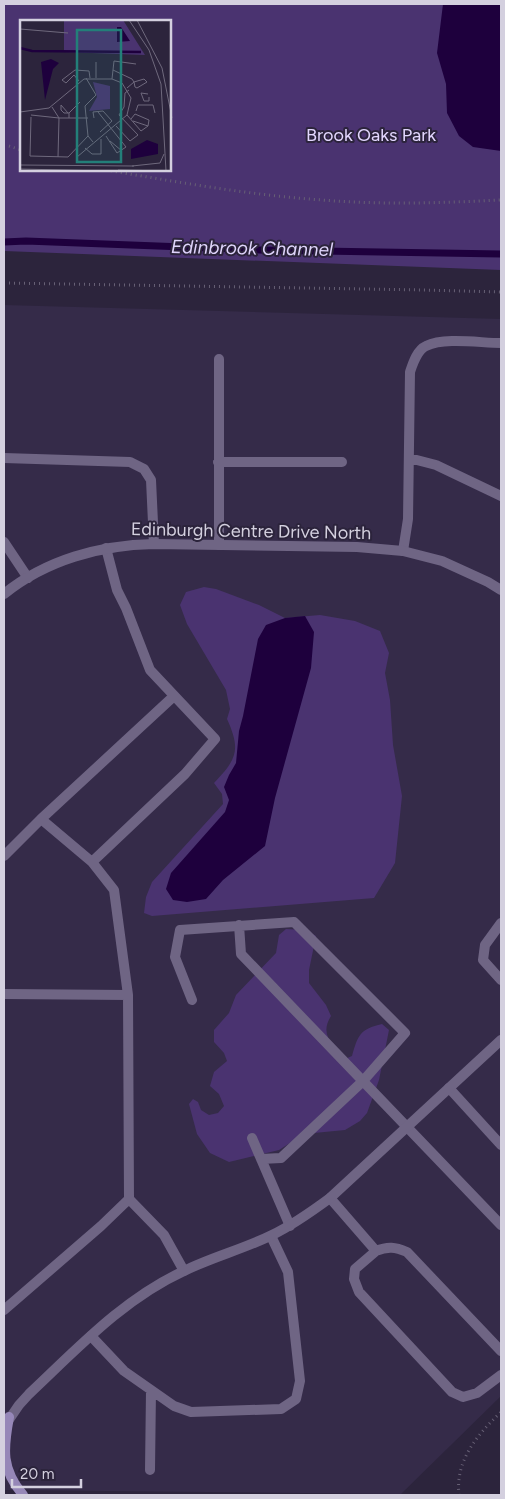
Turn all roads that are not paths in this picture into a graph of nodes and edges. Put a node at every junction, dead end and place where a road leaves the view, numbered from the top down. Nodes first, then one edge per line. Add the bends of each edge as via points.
1 (501, 343) edge
2 (219, 359) dead end
3 (4, 458) edge
4 (408, 458) junction
5 (218, 462) junction
6 (342, 462) dead end
7 (501, 496) edge
8 (4, 542) edge
9 (154, 544) junction
10 (219, 545) junction
11 (106, 548) junction
12 (403, 551) junction
13 (28, 578) junction
14 (501, 590) edge
15 (4, 594) edge
16 (174, 696) junction
17 (41, 818) junction
18 (4, 856) edge
19 (92, 862) junction
20 (501, 923) edge
21 (238, 926) junction
22 (501, 980) edge
23 (4, 994) edge
24 (128, 995) junction
25 (192, 1000) dead end
26 (501, 1040) edge
27 (363, 1081) junction
28 (450, 1088) junction
29 (408, 1127) junction
30 (252, 1138) dead end
31 (501, 1145) edge
32 (261, 1160) junction
33 (330, 1198) junction
34 (129, 1199) junction
35 (290, 1226) junction
36 (501, 1226) edge
37 (271, 1236) junction
38 (376, 1251) junction
39 (184, 1271) junction
40 (4, 1310) edge
41 (91, 1336) junction
42 (501, 1351) edge
43 (501, 1374) edge
44 (151, 1390) junction
45 (10, 1418) junction
46 (4, 1427) edge
47 (150, 1470) dead end
48 (23, 1495) edge

1 - 4 street via 445,342 425,346 410,372
2 - 5 street
3 - 9 street via 130,462 144,469 151,480
4 - 7 street via 436,466
4 - 12 street via 408,519
5 - 6 street
5 - 10 street
8 - 13 street
9 - 10 street, Edinburgh Centre Drive North
9 - 11 street, Edinburgh Centre Drive North
10 - 12 street, Edinburgh Centre Drive North
11 - 13 street, Edinburgh Centre Drive North via 64,560
11 - 16 street via 117,590 150,670
12 - 14 street, Edinburgh Centre Drive North via 450,564
13 - 15 street, Edinburgh Centre Drive North
16 - 17 street
16 - 19 street via 215,739 185,774
17 - 18 street
17 - 19 street
19 - 24 street via 114,890
20 - 22 street via 485,945 483,960
21 - 25 street via 180,930 176,957
21 - 27 street via 241,954
21 - 27 street via 294,922 405,1033
23 - 24 street
24 - 34 street
26 - 28 street
27 - 29 street
27 - 32 street via 281,1158
28 - 29 street
28 - 31 street
29 - 33 street
29 - 36 street
30 - 32 street
32 - 35 street
33 - 35 street
33 - 38 street
34 - 39 street via 164,1235
34 - 40 street
35 - 37 street
37 - 39 street
37 - 44 street via 288,1272 300,1381 296,1399 280,1409 191,1412 174,1406
38 - 42 street via 387,1246 407,1252
38 - 43 street via 355,1269 354,1278 360,1292 452,1392 464,1397 477,1394
39 - 41 street via 129,1304
41 - 44 street via 124,1371
41 - 45 street via 29,1394
44 - 47 street
45 - 46 street
45 - 48 main road via 5,1444 6,1466

